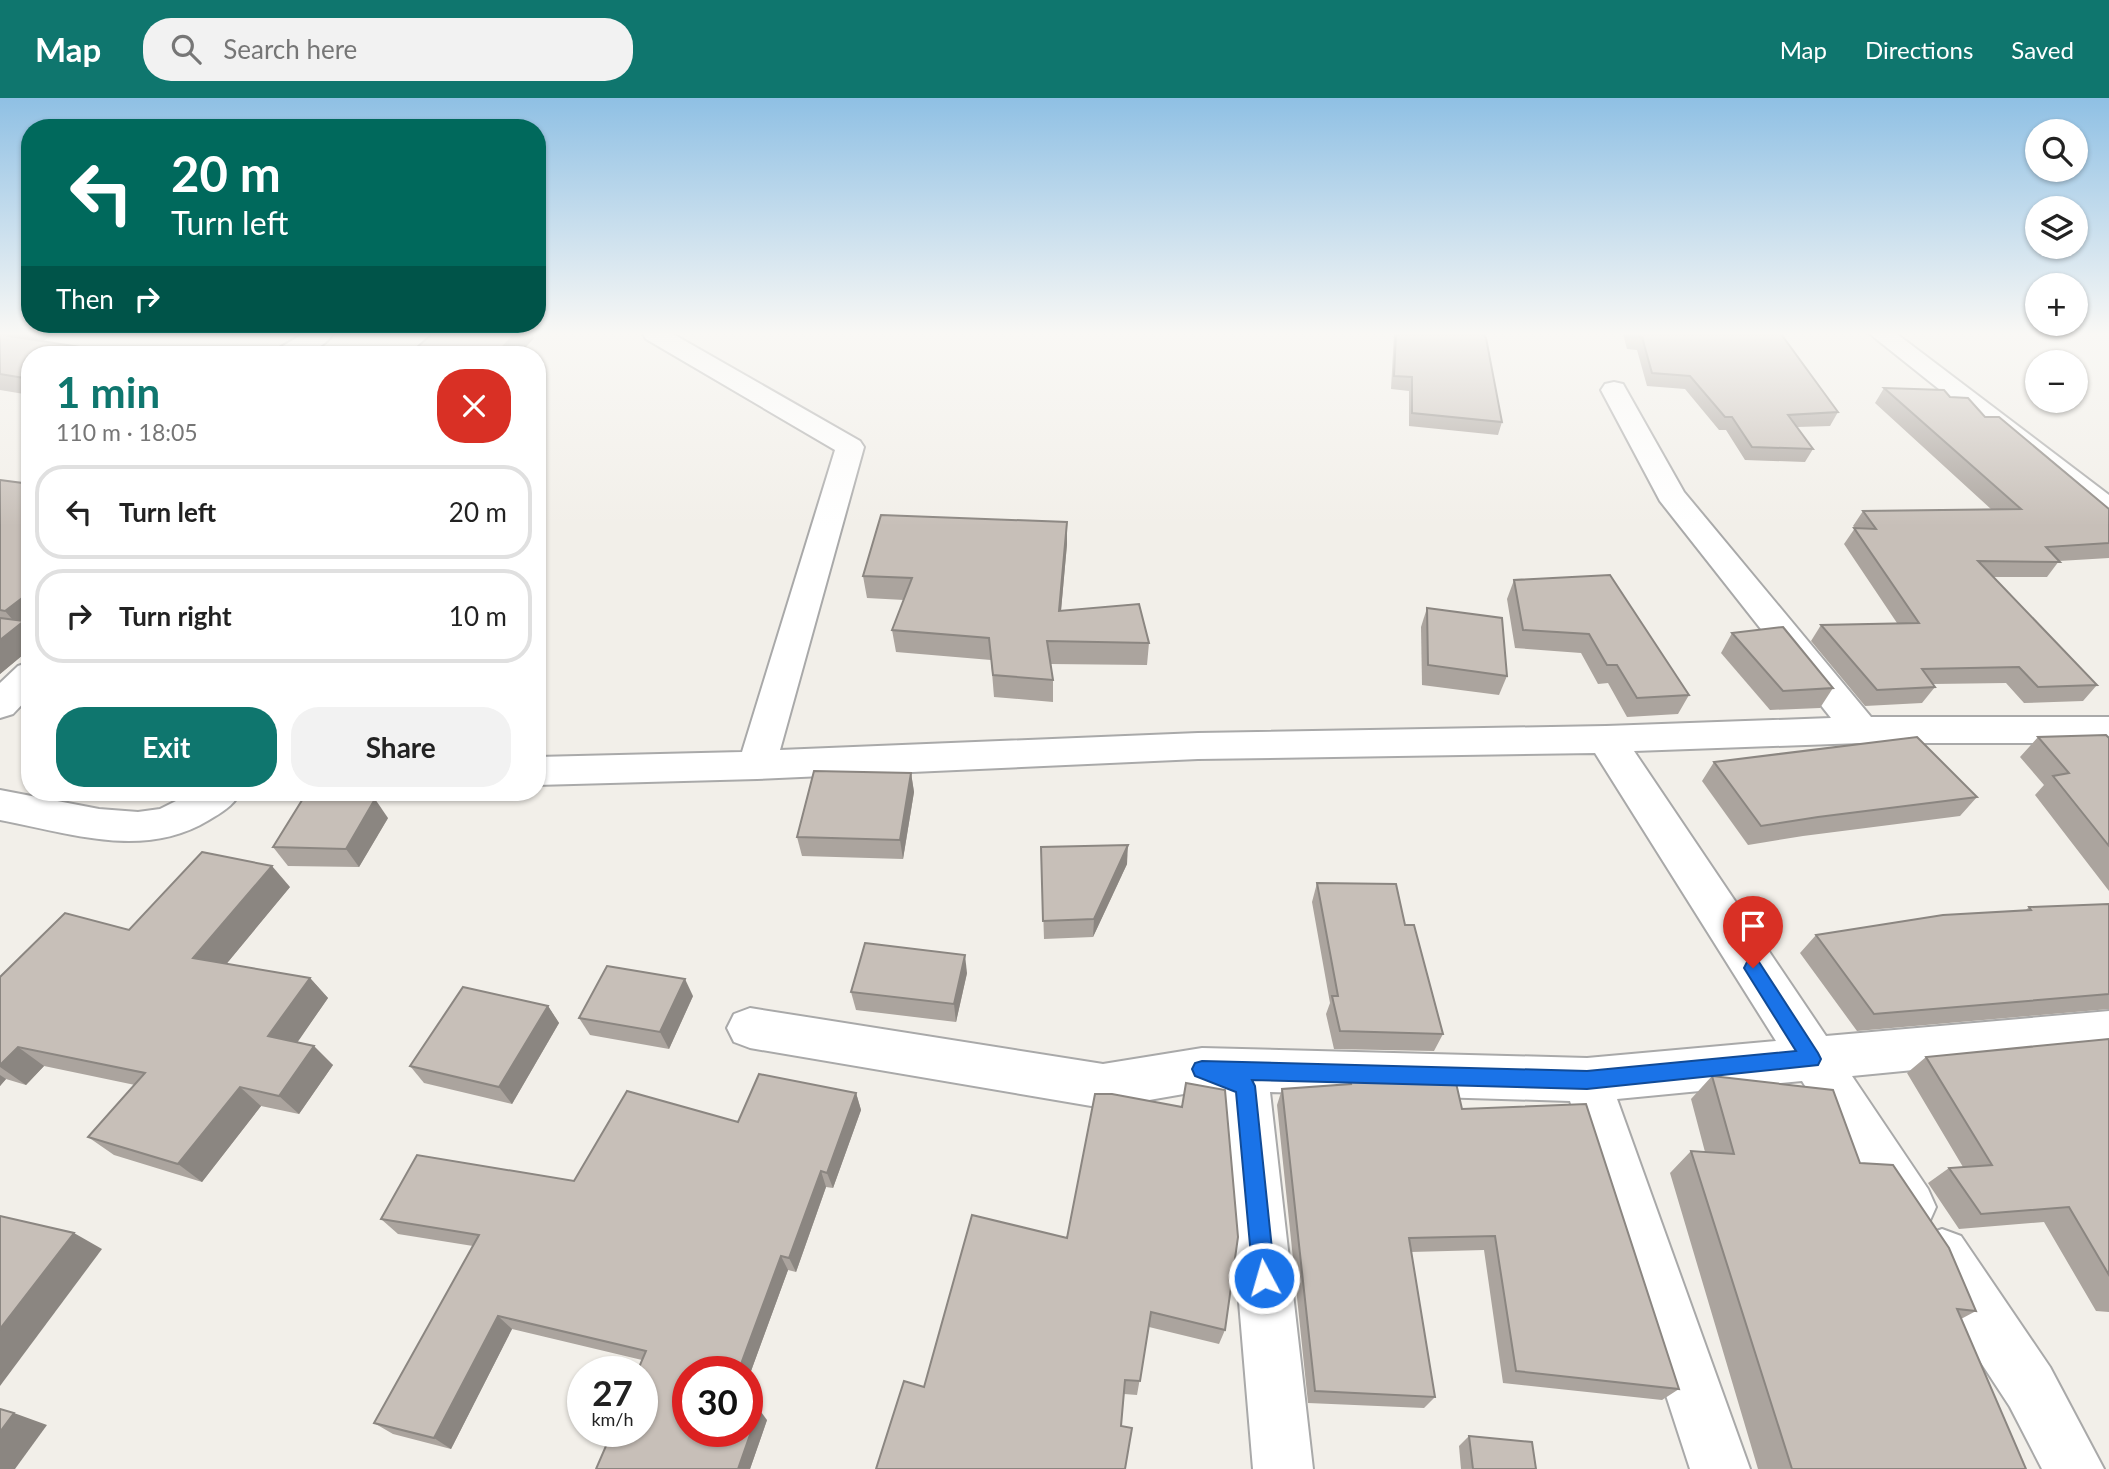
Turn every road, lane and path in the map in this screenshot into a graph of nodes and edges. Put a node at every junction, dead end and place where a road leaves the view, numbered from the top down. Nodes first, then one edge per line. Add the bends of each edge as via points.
1 (765, 398) edge
2 (1618, 398) edge
3 (1965, 398) edge
4 (2109, 510) edge
5 (21, 683) edge
6 (0, 705) edge
7 (1861, 730) junction
8 (2109, 730) edge
9 (1606, 740) junction
10 (757, 765) junction
11 (546, 771) edge
12 (209, 801) edge
13 (0, 805) edge
14 (750, 1028) dead end
15 (2109, 1031) edge
16 (1812, 1059) junction
17 (1202, 1069) junction
18 (1587, 1080) junction
19 (1283, 1469) edge
20 (1720, 1469) edge
21 (2074, 1469) edge

1 - 10 street via 850,447
2 - 7 street via 1671,495
3 - 4 street
5 - 6 street
7 - 8 street
7 - 9 street
9 - 10 street via 1198,746
9 - 16 street
10 - 11 street
12 - 13 street via 156,826 126,828
14 - 17 street via 1103,1086
15 - 16 street
16 - 18 street
16 - 21 street via 2030,1387
17 - 18 street
17 - 19 street via 1245,1086
18 - 20 street

